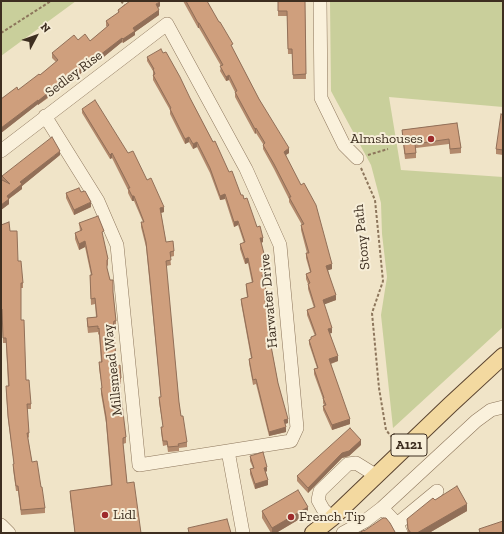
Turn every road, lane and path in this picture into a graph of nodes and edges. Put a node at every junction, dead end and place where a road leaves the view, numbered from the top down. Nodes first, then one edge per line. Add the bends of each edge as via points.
1 (51, 1) edge
2 (121, 1) edge
3 (320, 1) edge
4 (126, 7) edge
5 (167, 24) joint
6 (1, 33) edge
7 (46, 116) junction
8 (388, 149) dead end
9 (1, 151) edge
10 (357, 158) junction
11 (503, 356) edge
12 (503, 407) edge
13 (228, 451) junction
14 (403, 451) junction
15 (377, 476) junction
16 (437, 491) dead end
17 (382, 508) junction
18 (1, 525) edge
19 (323, 528) edge
20 (399, 529) edge
21 (9, 533) edge
22 (243, 533) edge
23 (343, 533) edge

1 - 6 path
2 - 4 path
3 - 10 street via 321,98 344,145
5 - 7 street, Sedley Rise
5 - 13 street, Harwater Drive via 246,169 280,245 297,428 291,441
7 - 9 street, Sedley Rise
7 - 13 street, Millsmead Way via 98,201 117,245 139,465
8 - 10 path
10 - 14 path, Stony Path via 376,200 383,281 372,313 379,388 386,430
11 - 14 main road, A121
12 - 17 street via 491,410 471,426
13 - 22 street
14 - 15 main road, A121
15 - 19 main road, A121
15 - 19 street via 356,462 348,464 320,491 318,500 323,508
16 - 20 street
17 - 20 street
17 - 23 street
18 - 21 street

